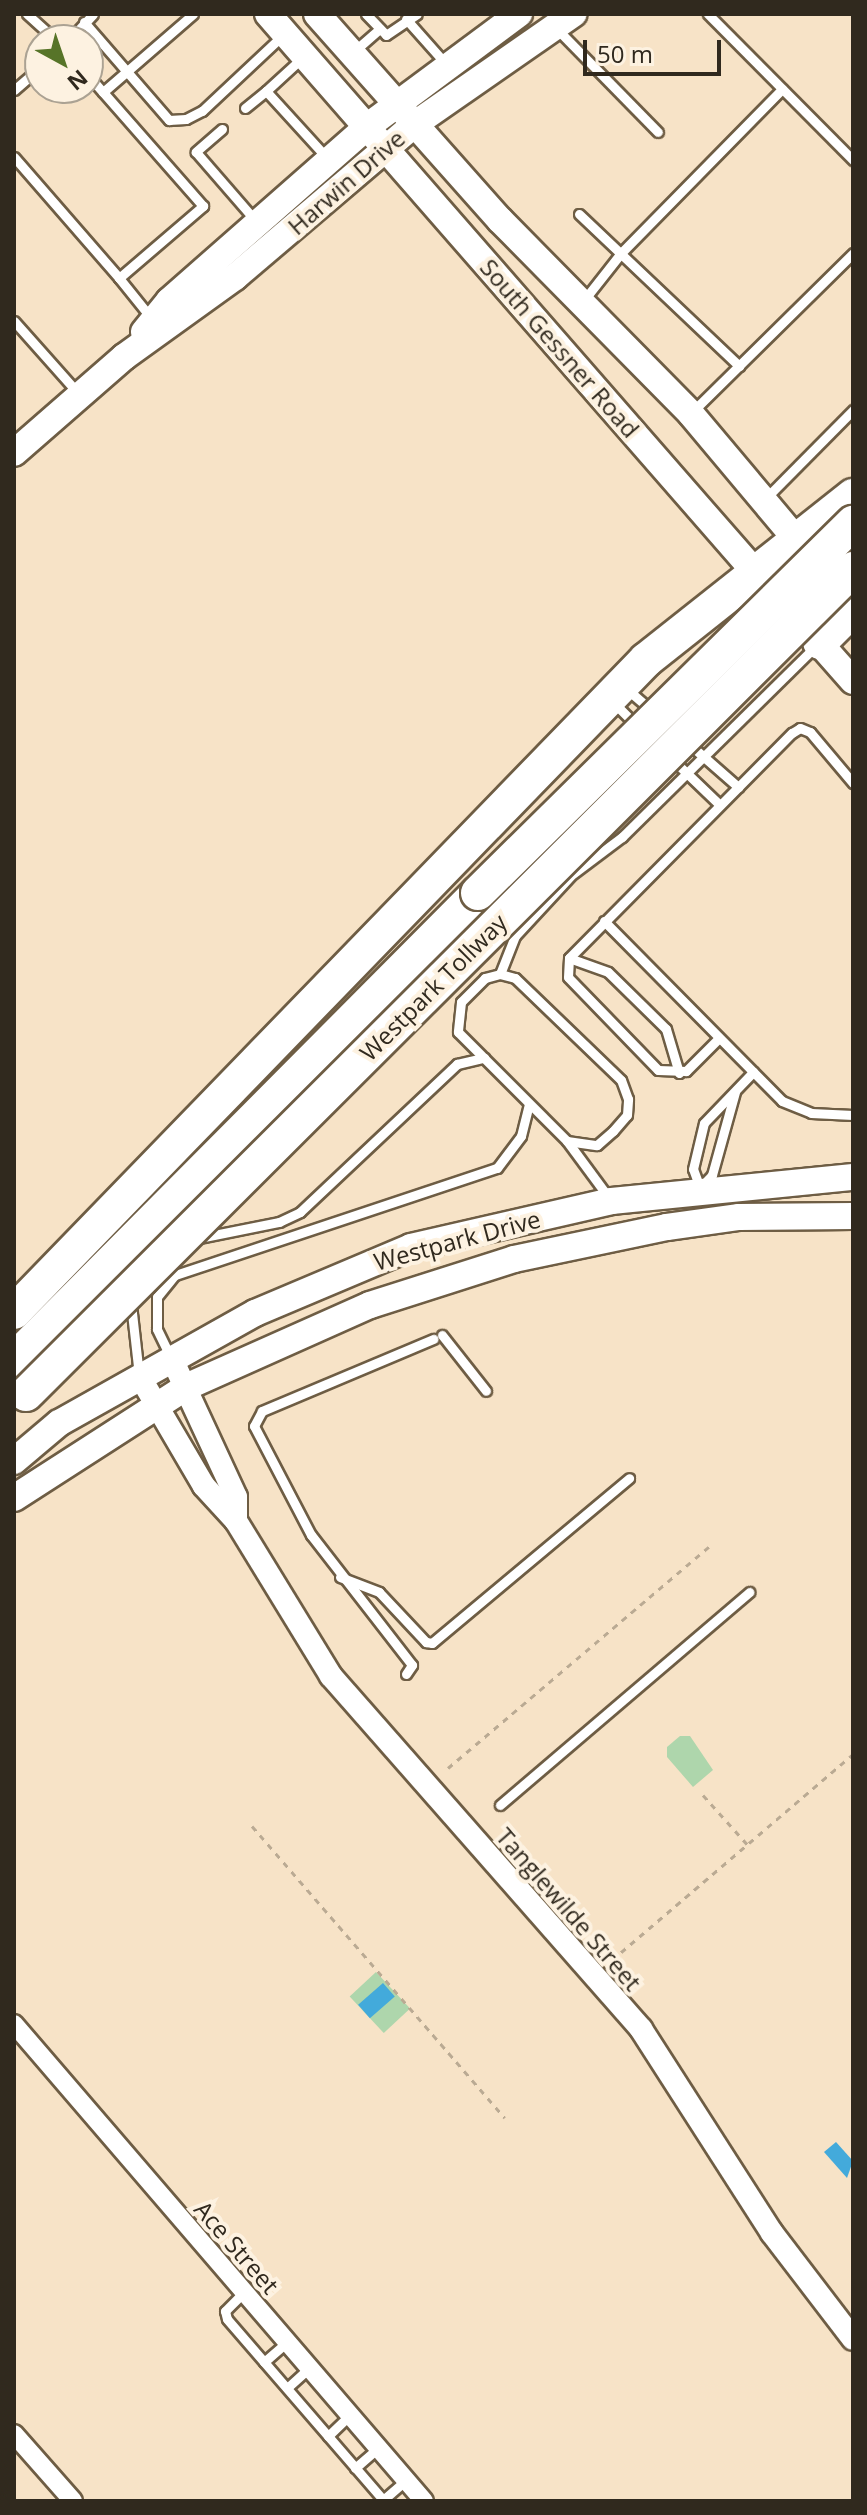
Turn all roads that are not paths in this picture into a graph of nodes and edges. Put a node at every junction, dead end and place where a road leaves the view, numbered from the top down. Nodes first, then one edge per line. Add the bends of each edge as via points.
1 (93, 14) edge
2 (193, 14) edge
3 (317, 14) edge
4 (366, 14) edge
5 (417, 14) edge
6 (519, 14) edge
7 (708, 14) edge
8 (406, 19) junction
9 (563, 20) edge
10 (84, 22) joint
11 (276, 24) edge
12 (380, 29) junction
13 (352, 53) junction
14 (304, 55) junction
15 (446, 64) junction
16 (128, 71) junction
17 (782, 89) junction
18 (104, 91) edge
19 (266, 91) junction
20 (104, 93) edge
21 (396, 103) junction
22 (245, 108) dead end
23 (415, 124) junction
24 (368, 126) junction
25 (222, 129) dead end
26 (658, 132) dead end
27 (386, 147) junction
28 (14, 157) edge
29 (329, 160) junction
30 (853, 160) edge
31 (579, 214) dead end
32 (258, 223) junction
33 (621, 253) junction
34 (853, 253) edge
35 (119, 278) junction
36 (199, 290) junction
37 (583, 303) junction
38 (154, 320) junction
39 (14, 321) edge
40 (124, 357) junction
41 (739, 366) junction
42 (80, 396) junction
43 (853, 410) edge
44 (691, 414) junction
45 (14, 453) edge
46 (853, 496) edge
47 (763, 500) junction
48 (853, 523) edge
49 (798, 542) junction
50 (853, 569) edge
51 (755, 573) junction
52 (853, 606) edge
53 (820, 642) junction
54 (853, 681) edge
55 (616, 692) junction
56 (665, 752) junction
57 (703, 756) junction
58 (687, 773) junction
59 (853, 783) edge
60 (738, 787) junction
61 (720, 805) junction
62 (574, 873) junction
63 (604, 921) junction
64 (569, 958) junction
65 (500, 974) junction
66 (719, 1038) junction
67 (484, 1058) junction
68 (753, 1072) junction
69 (679, 1073) junction
70 (735, 1092) junction
71 (529, 1104) junction
72 (853, 1115) edge
73 (567, 1141) junction
74 (853, 1177) edge
75 (700, 1188) junction
76 (612, 1201) junction
77 (853, 1216) edge
78 (702, 1222) junction
79 (411, 1247) junction
80 (419, 1290) junction
81 (14, 1312) edge
82 (172, 1359) junction
83 (14, 1360) edge
84 (140, 1377) junction
85 (186, 1387) junction
86 (486, 1391) dead end
87 (20, 1400) edge
88 (153, 1407) junction
89 (14, 1461) edge
90 (629, 1478) dead end
91 (14, 1498) edge
92 (236, 1521) junction
93 (340, 1577) junction
94 (749, 1592) dead end
95 (406, 1674) dead end
96 (500, 1805) dead end
97 (14, 2024) edge
98 (244, 2292) junction
99 (853, 2339) edge
100 (287, 2342) junction
101 (264, 2362) junction
102 (309, 2368) junction
103 (287, 2388) junction
104 (350, 2415) junction
105 (14, 2434) edge
106 (328, 2436) junction
107 (378, 2448) junction
108 (355, 2468) junction
109 (406, 2480) junction
110 (384, 2500) edge
111 (73, 2501) edge
112 (424, 2501) edge

1 - 10 lane
2 - 16 lane
3 - 13 main road, South Gessner Road
4 - 12 lane
5 - 8 lane
6 - 15 main road, Harwin Drive
7 - 17 lane
8 - 12 lane via 388,35
8 - 15 lane
9 - 23 main road, Harwin Drive
9 - 26 lane
10 - 16 lane
11 - 14 main road, South Gessner Road
11 - 16 lane via 186,119 169,120
12 - 13 lane
13 - 21 main road, South Gessner Road
14 - 19 lane
14 - 24 main road, South Gessner Road
15 - 21 main road, Harwin Drive
16 - 18 lane
17 - 30 lane
17 - 33 lane
19 - 22 lane
19 - 29 lane
20 - 35 lane via 203,206
21 - 23 main road, South Gessner Road
21 - 24 main road, Harwin Drive
23 - 27 main road, Harwin Drive
23 - 37 main road, South Gessner Road
24 - 27 main road, South Gessner Road
24 - 29 main road, Harwin Drive
25 - 32 lane via 196,152
27 - 36 main road, Harwin Drive
27 - 51 main road, South Gessner Road
28 - 35 lane
29 - 32 main road, Harwin Drive
31 - 33 lane
32 - 36 main road, Harwin Drive
33 - 37 lane
33 - 41 lane
34 - 41 lane
35 - 38 lane
36 - 38 main road, Harwin Drive
36 - 40 main road, Harwin Drive
37 - 44 main road, South Gessner Road
38 - 40 main road, Harwin Drive
39 - 42 lane
40 - 42 main road, Harwin Drive
41 - 44 lane
42 - 45 main road, Harwin Drive
43 - 47 lane
44 - 47 main road, South Gessner Road
46 - 49 highway
47 - 49 main road, South Gessner Road
48 - 83 highway, Westpark Tollway, bridge
49 - 51 highway
49 - 52 main road, South Gessner Road
50 - 87 highway, Westpark Tollway, bridge
51 - 53 main road, South Gessner Road
51 - 55 highway
52 - 53 highway
53 - 54 main road, South Gessner Road
53 - 57 lane
55 - 56 lane
55 - 57 lane
55 - 81 highway
56 - 58 lane
56 - 62 lane via 662,771 610,824
57 - 58 lane
57 - 60 lane
58 - 61 lane
58 - 62 lane via 622,837
59 - 60 lane via 810,732 800,728
60 - 61 lane
61 - 63 lane
62 - 65 lane via 515,936
63 - 64 lane
63 - 66 lane
64 - 69 lane via 608,972 666,1029
64 - 69 lane via 568,977 658,1070
65 - 67 lane via 485,978 461,1002 456,1018 458,1032
65 - 73 lane via 515,978 621,1080 627,1115 597,1145
66 - 68 lane
66 - 69 lane
67 - 71 lane
67 - 84 lane via 457,1064 300,1212 279,1222 194,1239 158,1259 135,1289 128,1313
68 - 70 lane
68 - 72 lane via 796,1108 828,1116
70 - 75 lane via 712,1175
70 - 75 lane via 704,1123 693,1169
71 - 73 lane
71 - 82 lane via 521,1136 497,1168 175,1275 157,1297 157,1329
73 - 76 lane
74 - 75 main road, Westpark Drive
75 - 76 main road, Westpark Drive
75 - 78 main road
76 - 79 main road, Westpark Drive
77 - 78 main road, Westpark Drive
78 - 80 main road, Westpark Drive via 514,1259
79 - 80 main road
79 - 82 main road, Westpark Drive via 315,1284
80 - 85 main road, Westpark Drive via 296,1335
82 - 84 main road, Westpark Drive
82 - 85 street, Tanglewilde Street
84 - 88 street, Tanglewilde Street
84 - 89 main road, Westpark Drive via 59,1423
85 - 88 main road, Westpark Drive
85 - 92 street, Tanglewilde Street via 236,1497
86 - 93 lane via 437,1337 262,1411 254,1426 311,1535
88 - 91 main road, Westpark Drive
88 - 92 street, Tanglewilde Street via 204,1486
90 - 93 lane via 432,1643 379,1592
92 - 99 street, Tanglewilde Street via 331,1676 641,2029 772,2233
93 - 95 lane via 412,1665
94 - 96 lane
97 - 98 street, Ace Street
98 - 100 street, Ace Street
98 - 101 lane via 225,2311 227,2319
100 - 101 lane
100 - 102 street, Ace Street
101 - 103 lane
102 - 103 lane
102 - 104 street, Ace Street
103 - 106 lane
104 - 106 lane
104 - 107 street, Ace Street
105 - 111 street
106 - 108 lane
107 - 108 lane
107 - 109 street, Ace Street
108 - 110 lane
109 - 110 lane
109 - 112 street, Ace Street

